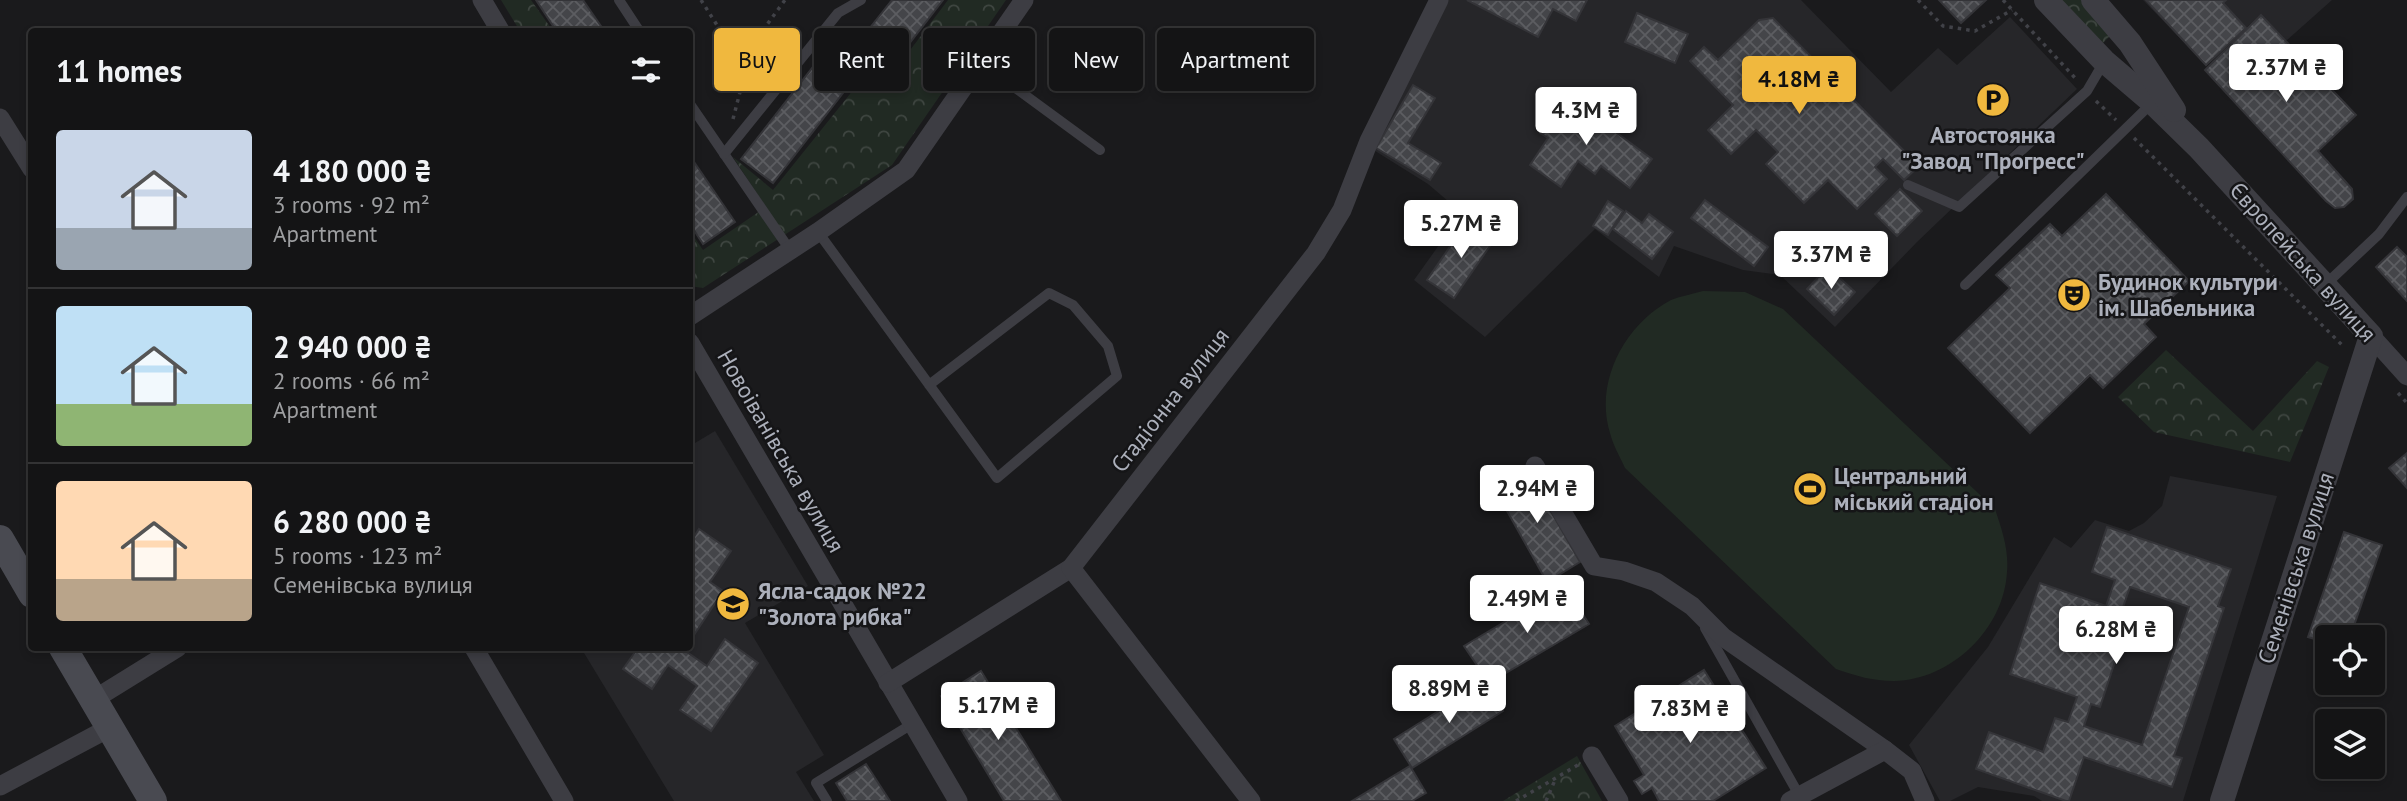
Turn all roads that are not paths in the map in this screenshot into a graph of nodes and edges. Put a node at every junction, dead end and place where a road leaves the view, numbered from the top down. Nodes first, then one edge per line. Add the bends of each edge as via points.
1 (482, 0) edge
2 (619, 0) edge
3 (861, 0) edge
4 (1024, 0) edge
5 (1438, 0) edge
6 (2046, 0) edge
7 (2093, 0) edge
8 (499, 28) edge
9 (637, 28) edge
10 (1004, 28) edge
11 (2104, 61) junction
12 (960, 91) edge
13 (1020, 91) edge
14 (2152, 102) junction
15 (693, 108) edge
16 (0, 118) edge
17 (2199, 148) junction
18 (1100, 150) dead end
19 (724, 154) junction
20 (28, 163) edge
21 (1908, 185) dead end
22 (2407, 197) edge
23 (818, 232) junction
24 (790, 250) junction
25 (1965, 285) dead end
26 (2325, 285) junction
27 (693, 314) edge
28 (2371, 336) junction
29 (693, 349) edge
30 (2401, 383) edge
31 (929, 386) junction
32 (1535, 466) dead end
33 (0, 539) edge
34 (1071, 568) junction
35 (28, 587) edge
36 (1692, 606) junction
37 (65, 651) edge
38 (172, 651) edge
39 (476, 651) edge
40 (888, 683) junction
41 (93, 700) junction
42 (912, 724) junction
43 (109, 728) junction
44 (1885, 750) junction
45 (1592, 756) road end
46 (0, 786) edge
47 (1795, 798) edge
48 (153, 801) edge
49 (564, 801) edge
50 (827, 801) edge
51 (958, 801) edge
52 (1251, 801) edge
53 (1619, 801) edge
54 (1925, 801) edge
55 (2222, 801) edge

1 - 8 street
2 - 9 lane
3 - 19 lane via 838,13
4 - 10 street
5 - 34 street, Стадіонна вулиця via 1369,141 1342,210 1316,253
6 - 11 street, Європейська вулиця
7 - 17 street, Європейська вулиця via 2130,43
11 - 14 street, Європейська вулиця
11 - 21 lane via 2087,91 1959,207
12 - 23 street via 906,170
13 - 18 lane
14 - 17 street, Європейська вулиця
14 - 25 lane
15 - 19 lane
16 - 20 street
17 - 26 street, Європейська вулиця
19 - 24 lane
22 - 26 lane via 2379,234
23 - 24 street
23 - 31 lane
24 - 27 street
26 - 28 street, Європейська вулиця
28 - 30 street, Європейська вулиця
28 - 55 street, Семенівська вулиця
29 - 40 street, Новоіванівська вулиця
31 - 31 lane via 997,478 1117,376 1108,346 1073,305 1049,293
32 - 36 street via 1594,566 1657,582
33 - 35 main road
34 - 40 street, Стадіонна вулиця
34 - 52 street
36 - 44 street via 1723,636
36 - 47 lane
37 - 41 main road
38 - 41 street
39 - 49 street
40 - 42 street, Новоіванівська вулиця
41 - 43 main road
42 - 50 lane via 816,783
42 - 51 street, Новоіванівська вулиця
43 - 46 street
43 - 48 main road
44 - 47 street
44 - 54 street via 1912,771
45 - 53 street

